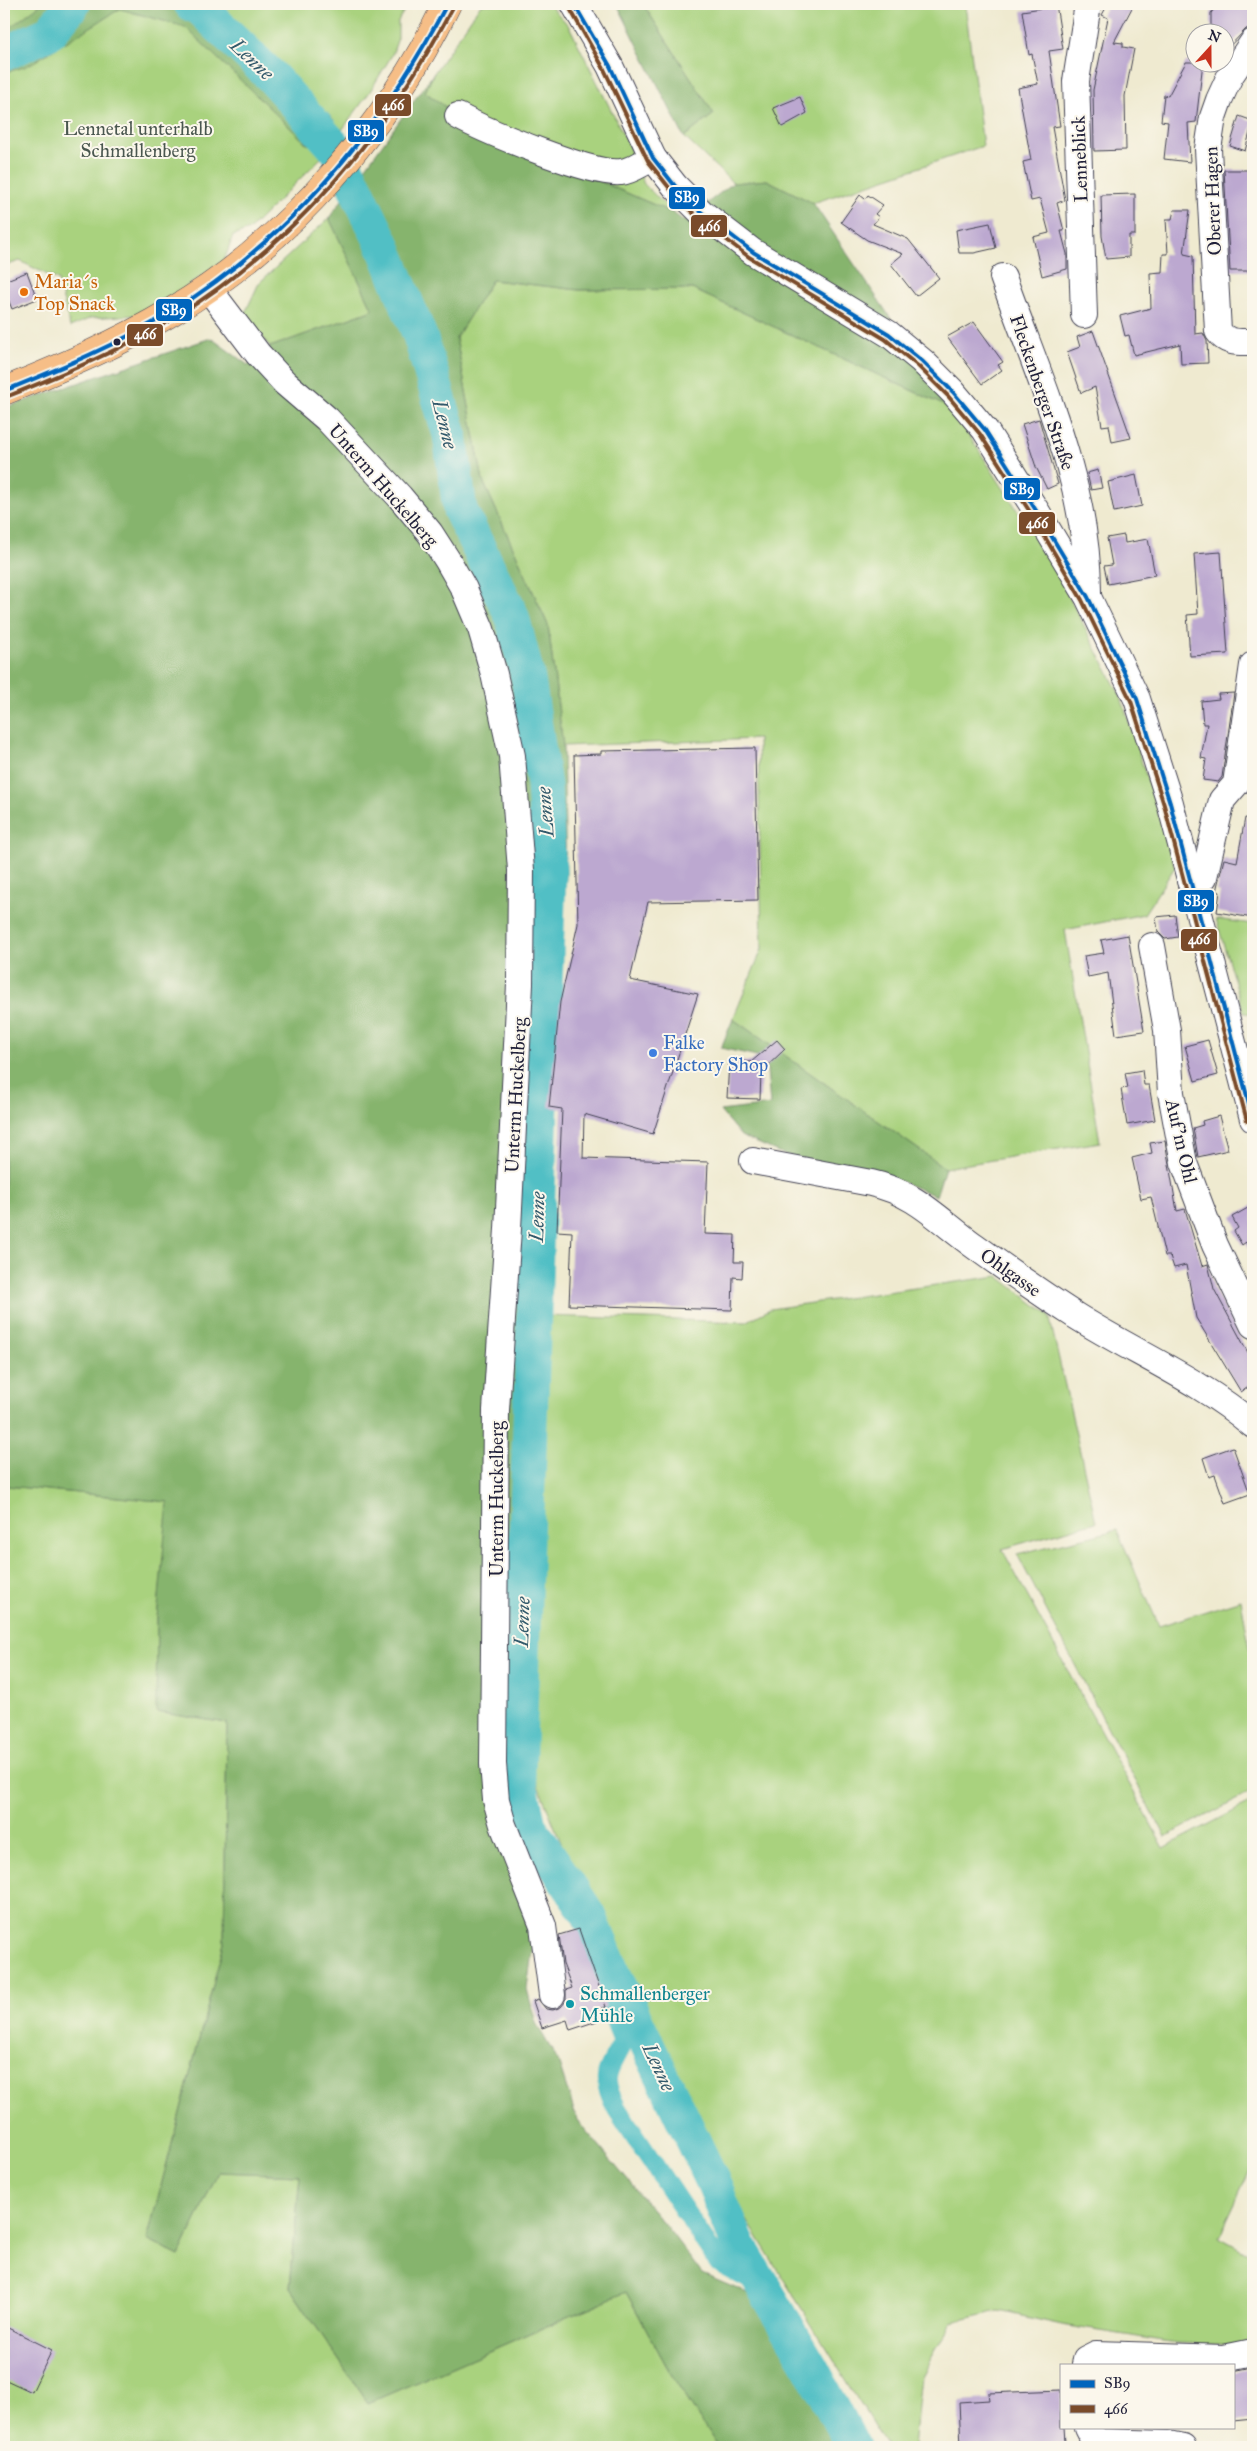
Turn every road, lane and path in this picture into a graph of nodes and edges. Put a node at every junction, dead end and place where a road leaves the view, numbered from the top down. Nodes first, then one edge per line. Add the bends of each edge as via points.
1 (447, 4) edge
2 (574, 4) edge
3 (1088, 4) edge
4 (1253, 42) edge
5 (458, 116) dead end
6 (653, 158) junction
7 (1003, 277) dead end
8 (208, 288) junction
9 (1084, 315) dead end
10 (1253, 342) edge
11 (4, 391) edge
12 (1088, 597) junction
13 (1253, 664) edge
14 (1244, 786) edge
15 (1190, 881) junction
16 (1152, 946) dead end
17 (1253, 1119) edge
18 (753, 1162) dead end
19 (1253, 1325) edge
20 (1253, 1425) edge
21 (552, 1995) dead end
22 (1253, 2352) edge
23 (1084, 2364) edge
24 (1088, 2428) edge
25 (1182, 2447) edge

1 - 8 main road via 380,116 320,189 253,254
2 - 6 street, Fleckenberger Straße via 610,66
3 - 9 street, Lenneblick via 1076,81
4 - 10 street, Oberer Hagen via 1230,76 1219,100 1208,149 1218,330 1232,342
5 - 6 street via 495,134 608,172 622,172
6 - 12 street, Fleckenberger Straße via 700,212 725,232 888,334 912,351 942,381 985,430
7 - 12 street, Fleckenberger Straße via 1068,457 1086,552
8 - 11 main road via 115,343
8 - 21 street, Unterm Huckelberg via 265,362 327,419 430,533 464,589 481,629 512,756 521,870 520,984 496,1410 493,1764 496,1800 503,1825 543,1926
12 - 15 street, Fleckenberger Straße via 1137,699 1170,803
13 - 14 street
14 - 15 street via 1222,800 1204,877
15 - 17 street, Fleckenberger Straße
16 - 19 street, Auf'm Ohl via 1167,1030 1171,1093 1184,1163 1215,1246
18 - 20 street, Ohlgasse via 880,1185 909,1196 1010,1272 1079,1317 1214,1396
22 - 23 street via 1224,2358 1096,2354 1086,2359
24 - 25 street via 1092,2437 1100,2442

